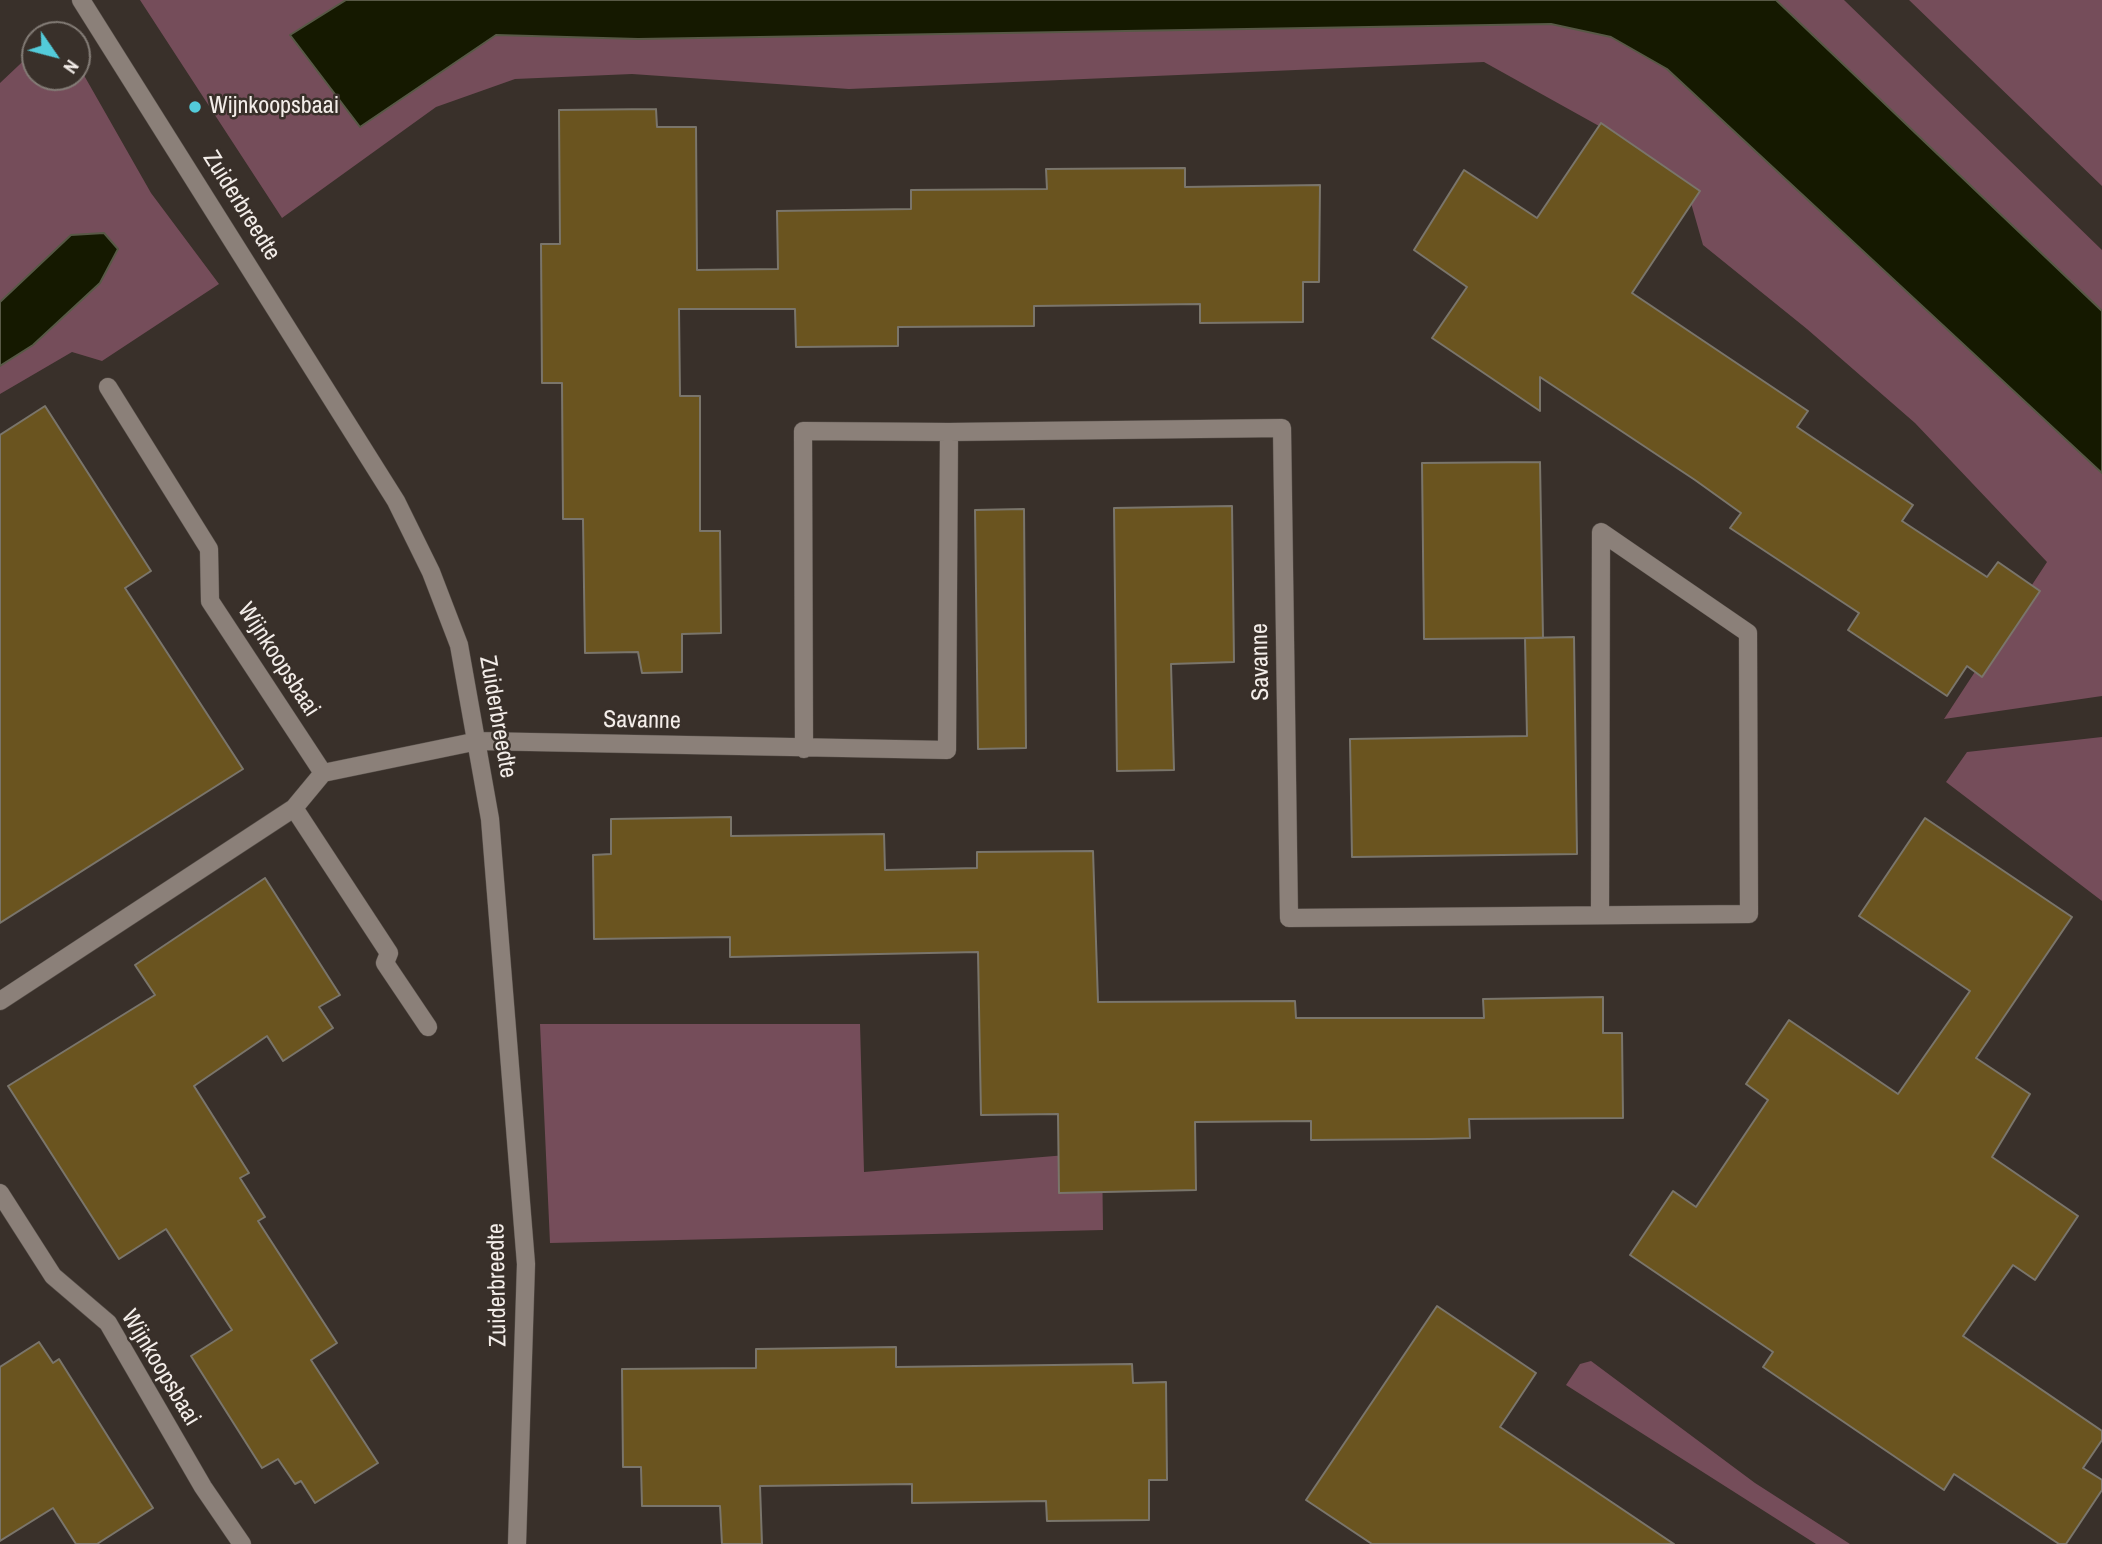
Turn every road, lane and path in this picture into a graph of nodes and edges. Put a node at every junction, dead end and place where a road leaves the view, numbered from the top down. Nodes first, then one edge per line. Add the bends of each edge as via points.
1 (81, 0) edge
2 (108, 387) dead end
3 (949, 432) junction
4 (478, 741) junction
5 (804, 749) junction
6 (323, 773) junction
7 (294, 808) junction
8 (1601, 914) junction
9 (0, 1001) edge
10 (428, 1027) dead end
11 (0, 1193) edge
12 (243, 1544) edge
13 (517, 1544) edge

1 - 4 street, Zuiderbreedte via 396,500 459,645
2 - 6 street, Wijnkoopsbaai via 209,549 210,601
3 - 5 street, Savanne via 947,750
3 - 5 street, Savanne via 803,430
3 - 8 street, Savanne via 1282,428 1289,918
4 - 5 street, Savanne
4 - 6 street
4 - 13 street, Zuiderbreedte via 490,819 526,1264
6 - 7 street
7 - 9 street
7 - 10 street via 389,953 385,963
8 - 8 street, Savanne via 1601,640 1601,533 1748,633 1749,914
11 - 12 street, Wijnkoopsbaai via 53,1276 108,1323 203,1487

